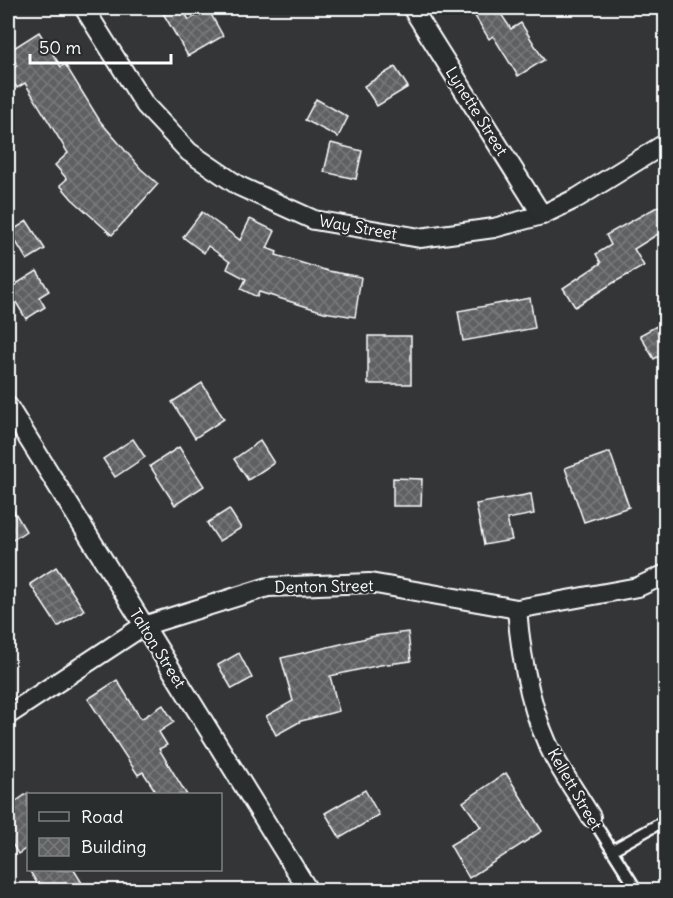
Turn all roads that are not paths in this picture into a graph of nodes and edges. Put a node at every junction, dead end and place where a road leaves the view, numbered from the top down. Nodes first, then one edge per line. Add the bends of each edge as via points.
1 (84, 8) edge
2 (412, 8) edge
3 (666, 143) edge
4 (542, 215) junction
5 (8, 406) edge
6 (666, 574) edge
7 (517, 609) junction
8 (143, 626) junction
9 (8, 715) edge
10 (591, 816) joint
11 (666, 820) edge
12 (612, 850) junction
13 (308, 891) edge
14 (637, 891) edge

1 - 4 street, Way Street via 145,105 189,152 239,186 314,220 420,238 494,228
2 - 4 street, Lynette Street
3 - 4 street, Way Street
5 - 8 street, Talton Street
6 - 7 street, Denton Street via 638,587
7 - 8 street, Denton Street via 370,583 268,586
7 - 10 street, Kellett Street via 532,702 553,756
8 - 9 street, Denton Street
8 - 13 street, Talton Street
10 - 12 lane, Kellett Street
11 - 12 lane
12 - 14 lane, Kellett Street

